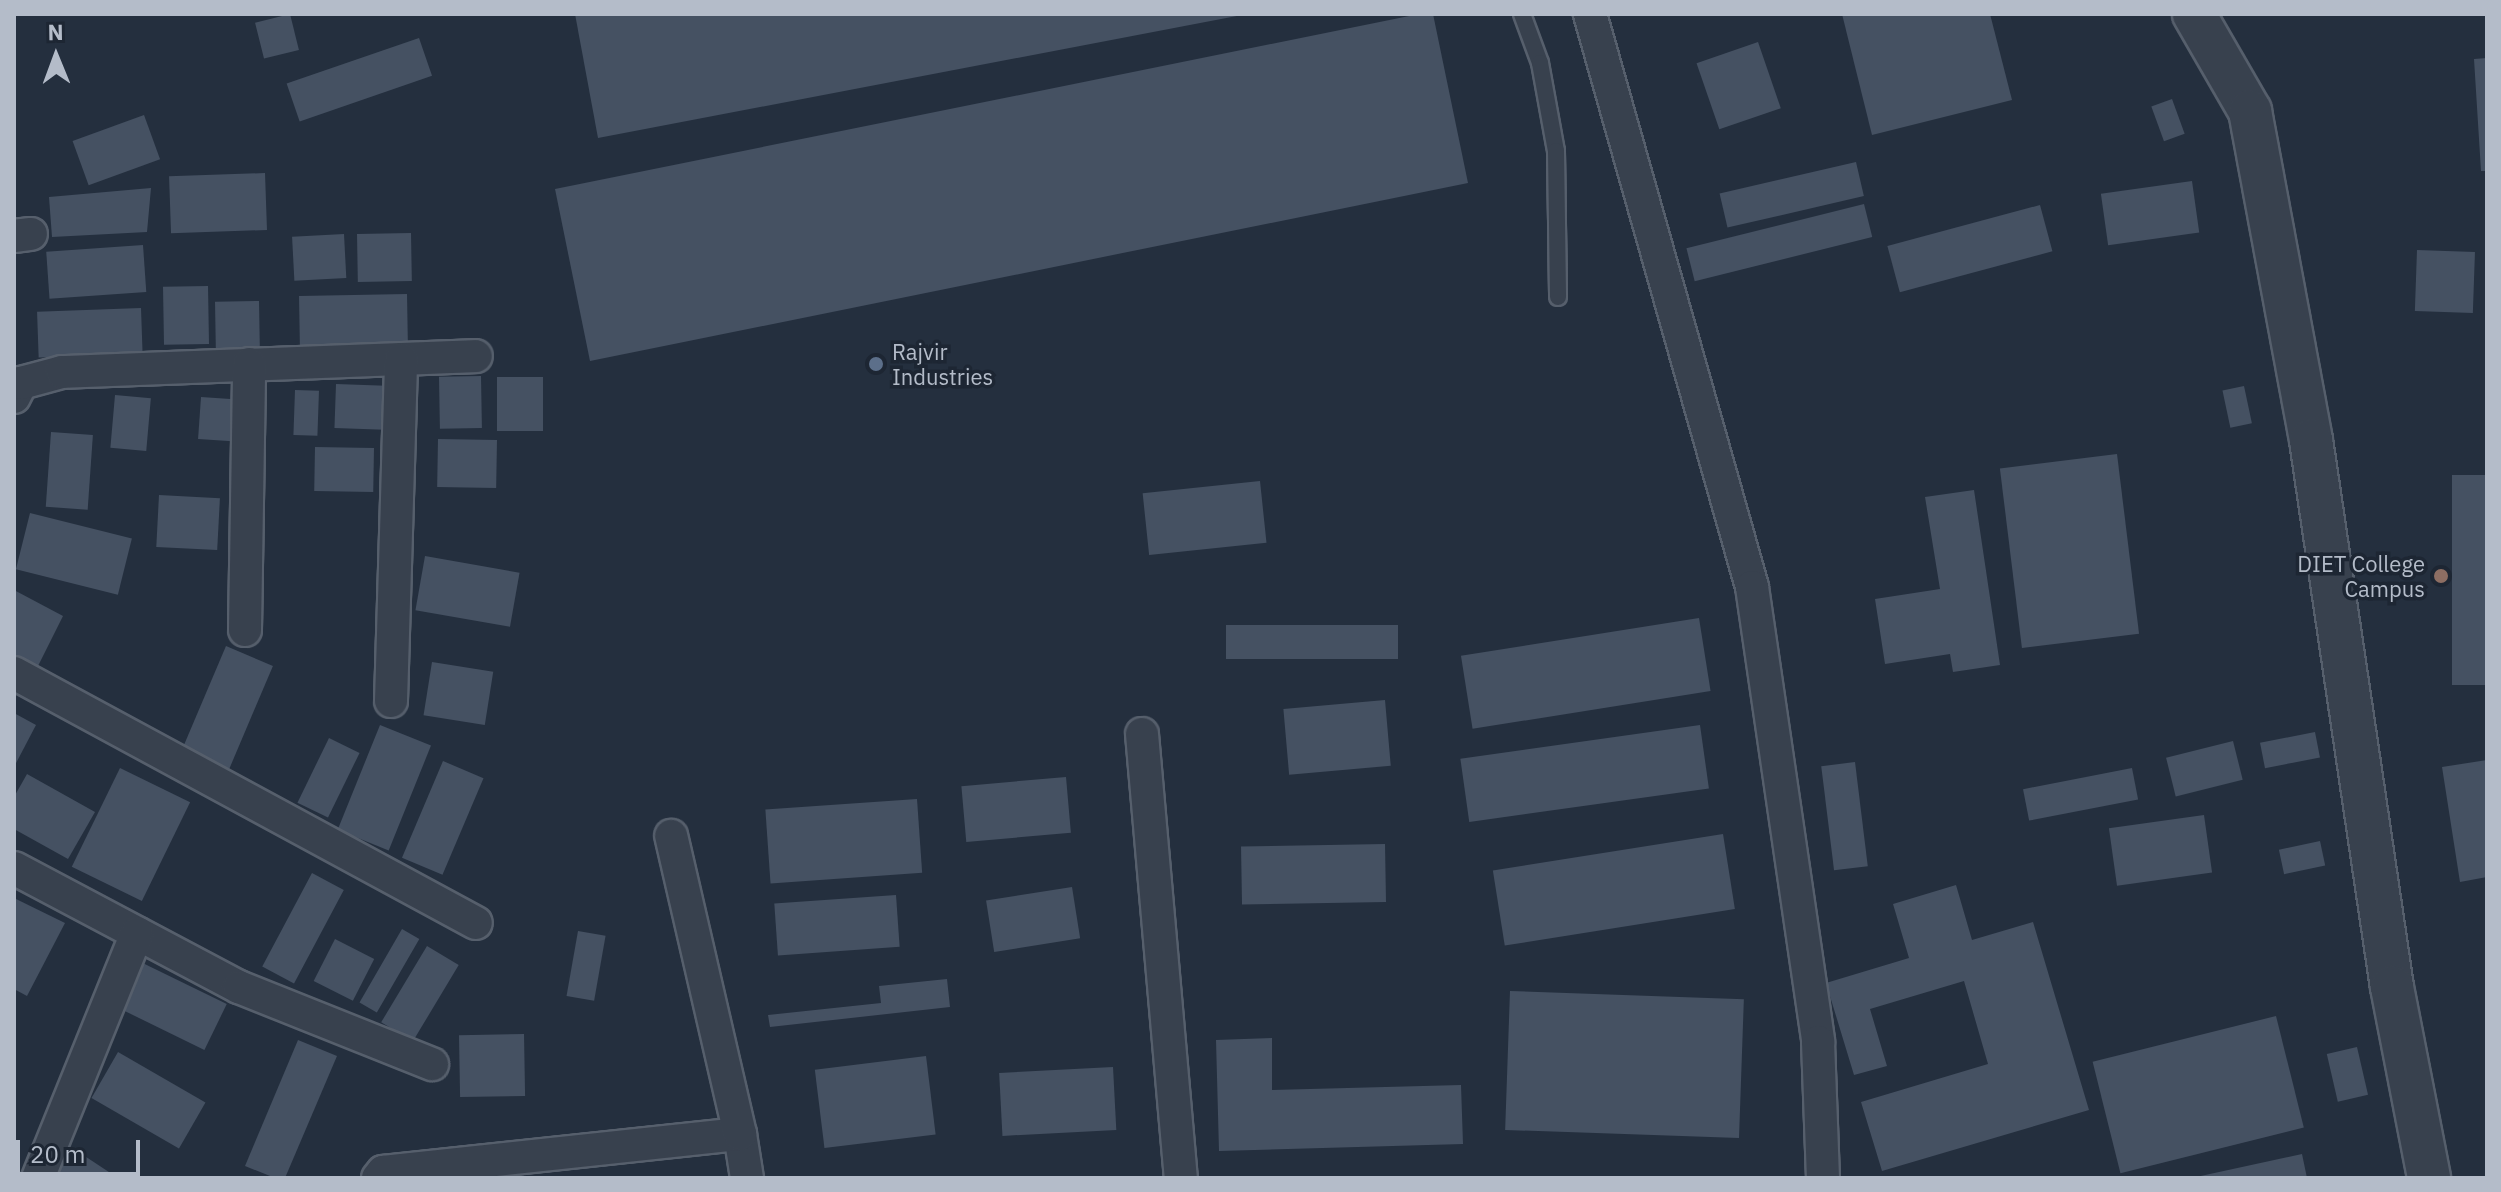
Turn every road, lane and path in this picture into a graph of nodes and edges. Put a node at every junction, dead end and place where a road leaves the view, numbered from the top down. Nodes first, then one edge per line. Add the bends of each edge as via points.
1 (1522, 14) edge
2 (1590, 14) edge
3 (2194, 14) edge
4 (1558, 297) dead end
5 (476, 356) dead end
6 (401, 359) junction
7 (249, 364) junction
8 (14, 397) edge
9 (245, 630) dead end
10 (14, 673) edge
11 (391, 701) dead end
12 (1142, 734) dead end
13 (671, 836) dead end
14 (14, 868) edge
15 (476, 923) dead end
16 (137, 933) junction
17 (432, 1064) dead end
18 (740, 1134) junction
19 (38, 1178) edge
20 (378, 1178) edge
21 (747, 1178) edge
22 (1181, 1178) edge
23 (1823, 1178) edge
24 (2429, 1178) edge

1 - 4 lane via 1540,63 1556,151
2 - 23 street via 1752,587 1818,1042
3 - 24 street via 2250,111 2311,440 2392,987
5 - 6 street
6 - 7 street
6 - 11 street
7 - 8 street via 62,372 21,383
7 - 9 street
10 - 15 street
12 - 22 street
13 - 18 street
14 - 16 street
16 - 17 street via 239,987
16 - 19 street
18 - 20 street via 383,1172
18 - 21 street

